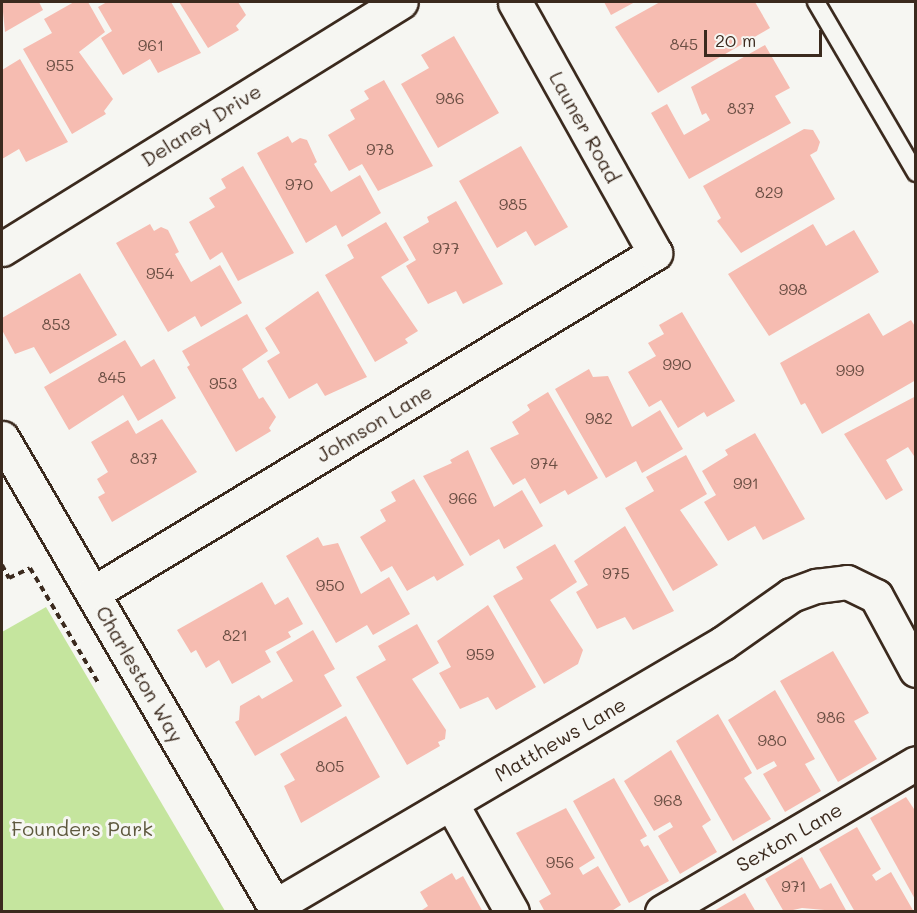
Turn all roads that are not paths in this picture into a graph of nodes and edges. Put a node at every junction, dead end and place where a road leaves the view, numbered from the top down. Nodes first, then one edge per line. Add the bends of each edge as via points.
1 (401, 2) edge
2 (514, 2) edge
3 (816, 2) edge
4 (915, 173) edge
5 (2, 249) edge
6 (656, 253) joint
7 (2, 438) edge
8 (93, 593) junction
9 (915, 670) edge
10 (915, 764) edge
11 (451, 803) junction
12 (277, 909) edge
13 (512, 912) edge
14 (662, 912) edge

1 - 5 street, Delaney Drive
2 - 6 street, Launer Road
3 - 4 lane
6 - 8 street, Johnson Lane
7 - 8 street, Charleston Way
8 - 12 street, Charleston Way
9 - 11 street, Matthews Lane via 876,596 847,582 816,586 791,595 723,643
10 - 14 street, Sexton Lane
11 - 12 street, Matthews Lane
11 - 13 street

